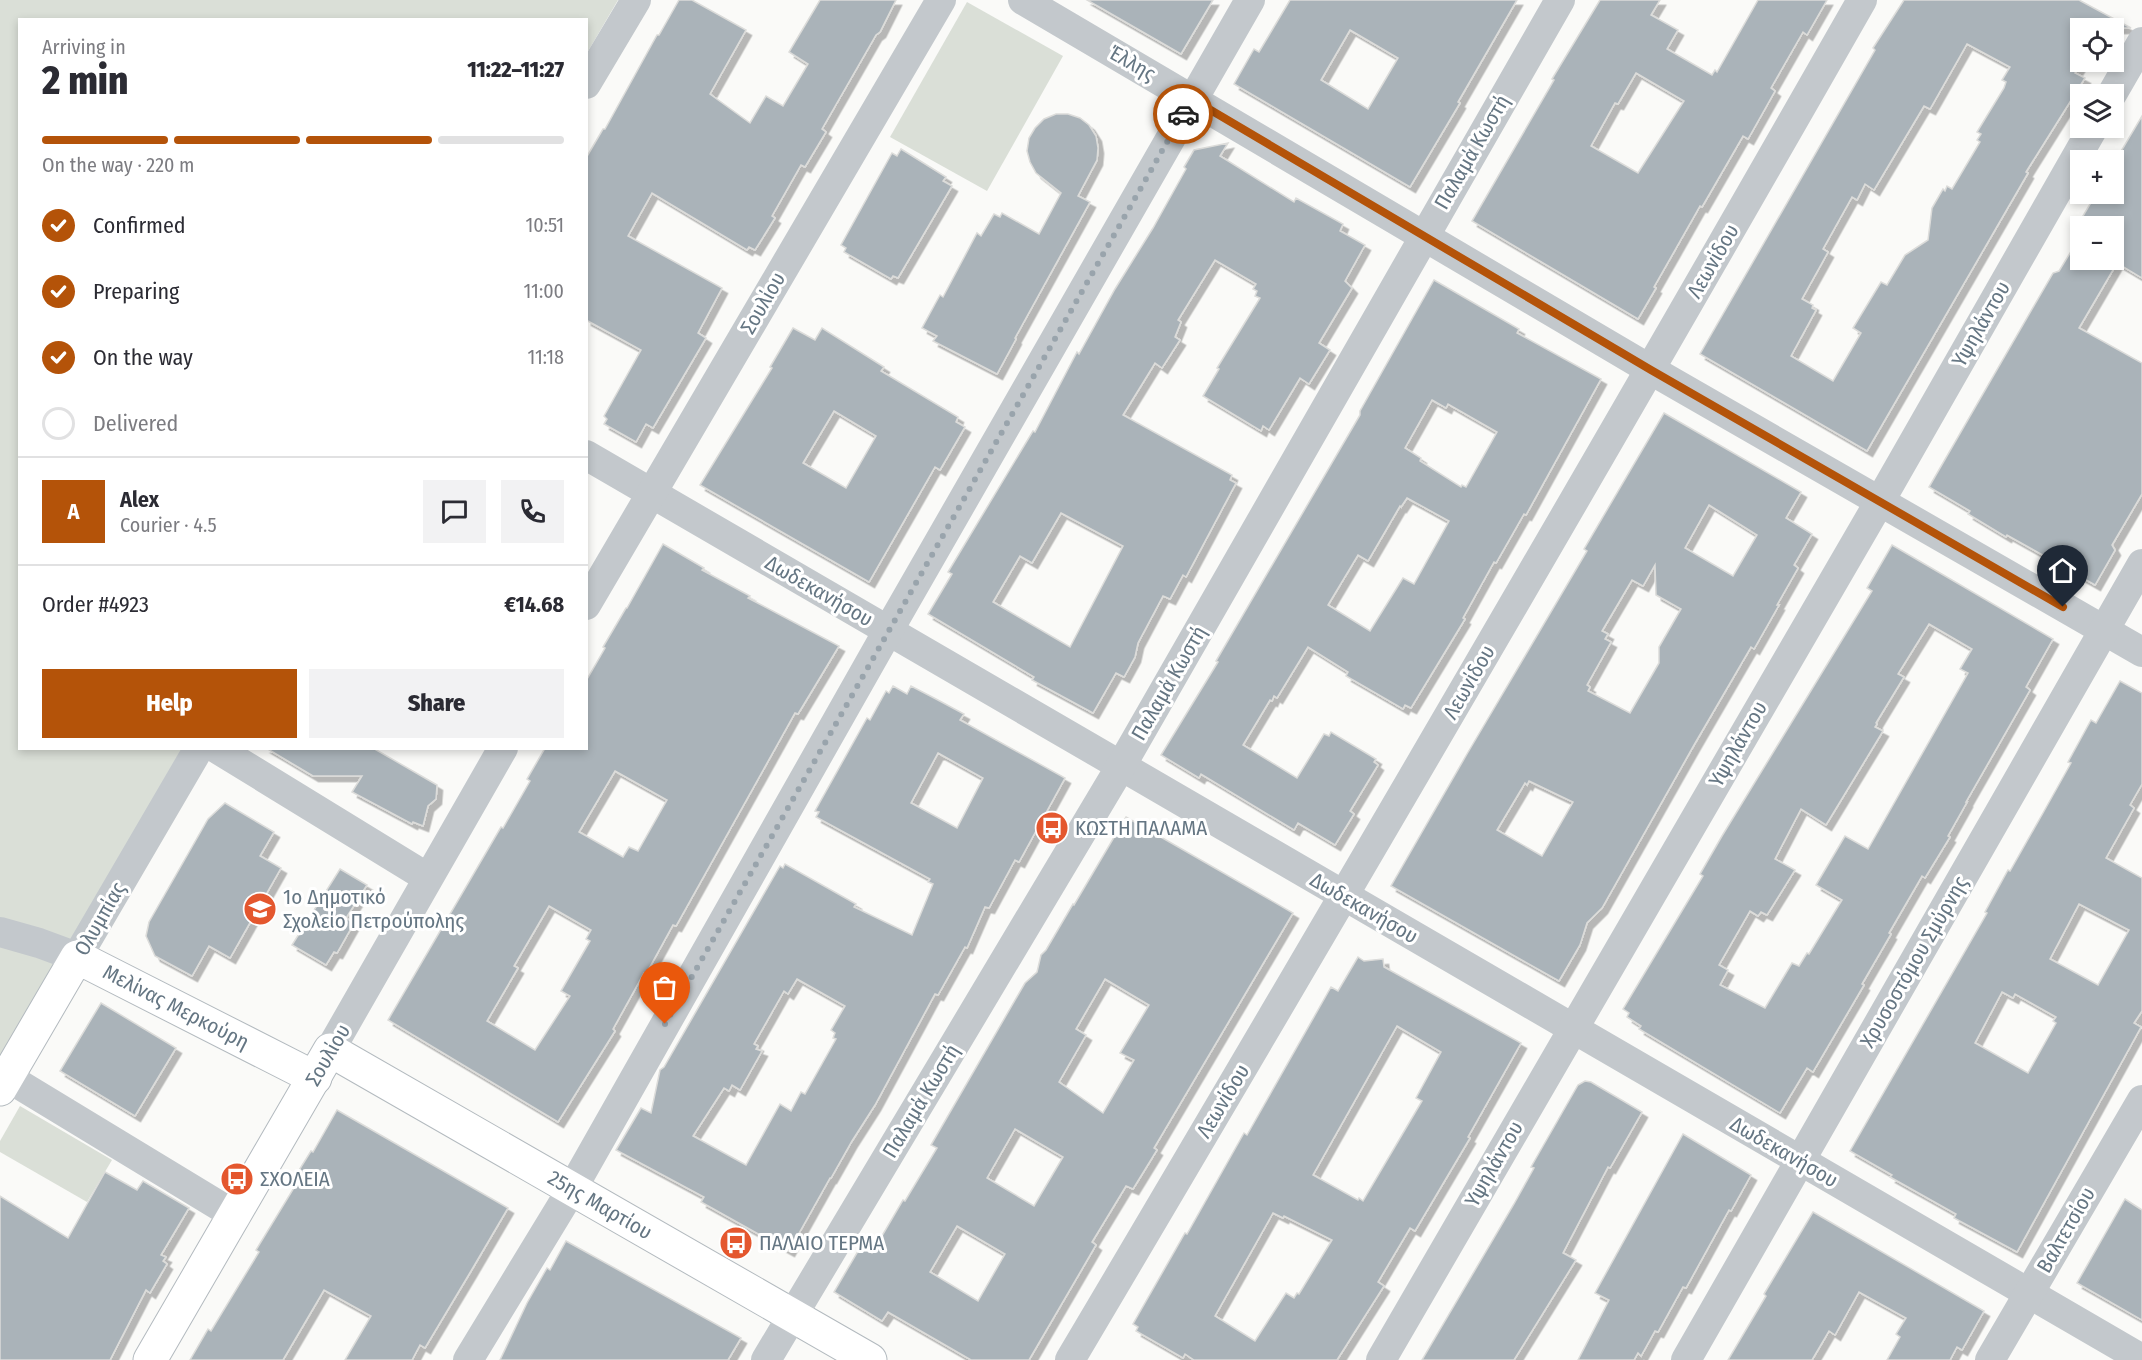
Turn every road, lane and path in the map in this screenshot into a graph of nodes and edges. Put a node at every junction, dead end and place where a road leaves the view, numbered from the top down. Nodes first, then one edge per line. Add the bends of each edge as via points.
1 (636, 0) edge
2 (941, 0) edge
3 (1023, 0) edge
4 (1250, 0) edge
5 (1560, 0) edge
6 (1862, 0) edge
7 (2142, 42) edge
8 (588, 81) edge
9 (2118, 84) edge
10 (1192, 99) junction
11 (2087, 138) edge
12 (1424, 235) junction
13 (1651, 370) junction
14 (588, 456) edge
15 (651, 494) junction
16 (1880, 501) junction
17 (2142, 564) edge
18 (588, 602) edge
19 (888, 631) junction
20 (2104, 631) junction
21 (2142, 652) edge
22 (198, 750) edge
23 (219, 750) edge
24 (502, 750) edge
25 (1121, 766) junction
26 (428, 878) junction
27 (1345, 896) junction
28 (0, 932) edge
29 (77, 957) junction
30 (1572, 1028) junction
31 (322, 1064) junction
32 (4, 1083) edge
33 (2142, 1100) edge
34 (1801, 1161) junction
35 (572, 1189) junction
36 (236, 1216) junction
37 (2029, 1293) junction
38 (792, 1316) junction
39 (2142, 1359) edge
40 (150, 1360) edge
41 (468, 1360) edge
42 (766, 1360) edge
43 (870, 1360) edge
44 (1070, 1360) edge
45 (1381, 1360) edge
46 (1686, 1360) edge
47 (1990, 1360) edge

1 - 8 street
2 - 15 street, Σουλίου
3 - 10 street, Έλλης
4 - 10 street
5 - 12 street, Παλαμά Κωστή
6 - 13 street, Λεωνίδου
7 - 9 street
10 - 12 street, Έλλης
10 - 19 street
11 - 16 street, Υψηλάντου
12 - 13 street, Έλλης
12 - 25 street, Παλαμά Κωστή
13 - 16 street, Έλλης
13 - 27 street, Λεωνίδου
14 - 15 street, Δωδεκανήσου
15 - 18 street, Σουλίου
15 - 19 street, Δωδεκανήσου
16 - 20 street, Έλλης
16 - 30 street, Υψηλάντου
17 - 20 street, Χρυσοστόμου Σμύρνης
19 - 25 street, Δωδεκανήσου
19 - 35 street
20 - 21 street, Έλλης
20 - 34 street, Χρυσοστόμου Σμύρνης
22 - 29 street, Ολυμπίας
23 - 26 street
24 - 26 street, Σουλίου
25 - 27 street, Δωδεκανήσου
25 - 38 street, Παλαμά Κωστή
26 - 31 street, Σουλίου
27 - 30 street, Δωδεκανήσου
27 - 44 street, Λεωνίδου
28 - 29 street, Μελίνας Μερκούρη
29 - 31 street, Μελίνας Μερκούρη
29 - 32 street, Ολυμπίας
30 - 34 street, Δωδεκανήσου
30 - 45 street, Υψηλάντου
31 - 35 street, 25ης Μαρτίου
31 - 36 street, Σουλίου
32 - 36 street
33 - 37 street, Βαλτετσίου
34 - 37 street, Δωδεκανήσου
34 - 46 street, Χρυσοστόμου Σμύρνης
35 - 38 street, 25ης Μαρτίου
35 - 41 street
36 - 40 street, Σουλίου
37 - 39 street, Δωδεκανήσου
37 - 47 street, Βαλτετσίου
38 - 42 street, Παλαμά Κωστή
38 - 43 street, 25ης Μαρτίου

